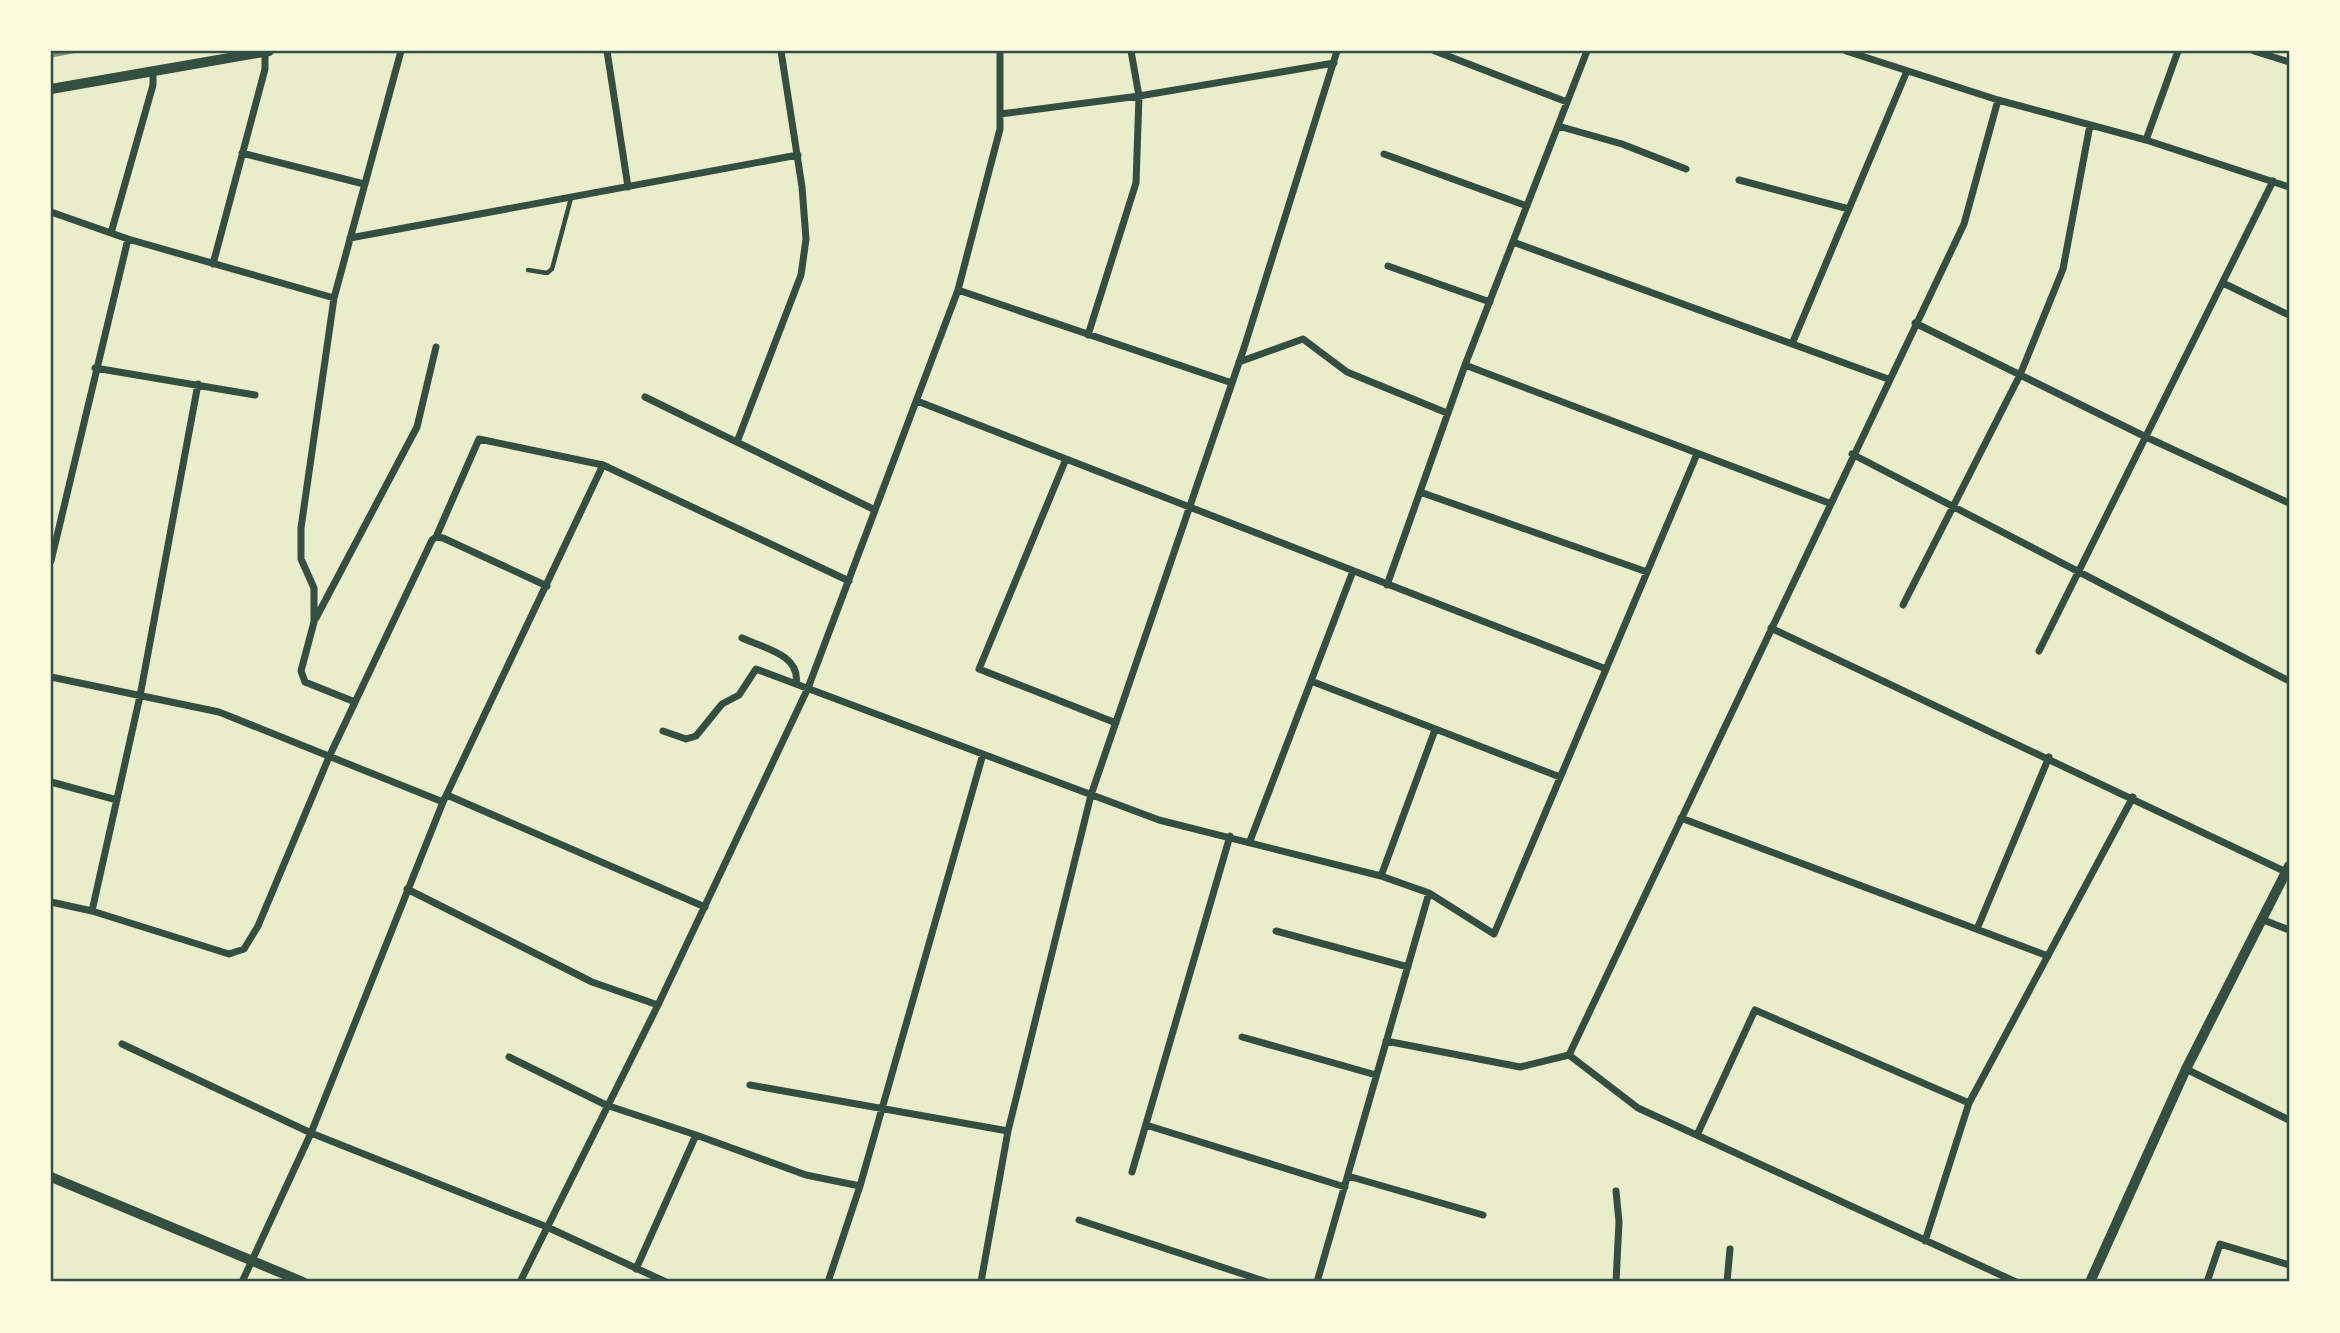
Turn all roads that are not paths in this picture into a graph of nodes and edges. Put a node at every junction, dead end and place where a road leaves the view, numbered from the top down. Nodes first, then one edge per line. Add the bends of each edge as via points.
1 (267, 51) edge
2 (401, 51) edge
3 (607, 51) edge
4 (781, 51) edge
5 (1000, 51) edge
6 (1131, 51) edge
7 (1337, 51) edge
8 (1435, 51) edge
9 (1587, 51) edge
10 (2178, 51) edge
11 (2254, 51) edge
12 (1851, 52) edge
13 (2289, 62) edge
14 (1334, 63) junction
15 (153, 71) junction
16 (1907, 71) junction
17 (51, 89) edge
18 (1139, 96) junction
19 (1998, 100) junction
20 (1567, 102) junction
21 (1000, 114) junction
22 (2090, 125) junction
23 (1558, 126) junction
24 (2146, 140) junction
25 (242, 153) junction
26 (1384, 154) dead end
27 (798, 155) junction
28 (1686, 169) dead end
29 (1739, 180) dead end
30 (2273, 181) junction
31 (364, 184) junction
32 (628, 187) junction
33 (2289, 187) edge
34 (571, 197) junction
35 (1527, 206) junction
36 (1849, 209) junction
37 (51, 212) edge
38 (111, 233) junction
39 (350, 237) junction
40 (128, 239) junction
41 (1513, 242) junction
42 (213, 264) junction
43 (1388, 266) dead end
44 (528, 270) dead end
45 (2223, 283) junction
46 (958, 290) junction
47 (334, 298) junction
48 (1490, 302) junction
49 (2289, 315) edge
50 (1915, 323) junction
51 (1088, 335) junction
52 (1793, 344) junction
53 (436, 347) dead end
54 (1239, 362) junction
55 (1465, 365) junction
56 (95, 368) junction
57 (2020, 375) junction
58 (1888, 379) junction
59 (1232, 383) junction
60 (198, 384) junction
61 (255, 395) dead end
62 (645, 397) dead end
63 (917, 401) junction
64 (1447, 413) junction
65 (2146, 437) junction
66 (737, 442) junction
67 (1697, 454) junction
68 (1852, 454) junction
69 (1066, 459) junction
70 (603, 465) junction
71 (1420, 492) junction
72 (1829, 503) junction
73 (2289, 503) edge
74 (1190, 507) junction
75 (1954, 507) junction
76 (875, 510) junction
77 (436, 537) junction
78 (51, 561) edge
79 (1353, 571) junction
80 (1647, 572) junction
81 (2078, 572) junction
82 (849, 581) junction
83 (1387, 585) junction
84 (547, 586) junction
85 (1903, 605) dead end
86 (314, 622) junction
87 (1771, 628) junction
88 (742, 638) dead end
89 (2039, 651) dead end
90 (1606, 668) junction
91 (51, 677) edge
92 (1311, 681) junction
93 (2289, 681) edge
94 (796, 684) junction
95 (808, 688) junction
96 (140, 696) junction
97 (355, 702) junction
98 (1116, 723) junction
99 (1435, 730) junction
100 (663, 731) dead end
101 (983, 754) junction
102 (329, 757) junction
103 (2049, 757) junction
104 (1560, 777) junction
105 (51, 782) edge
106 (1091, 795) junction
107 (2133, 797) junction
108 (445, 799) junction
109 (117, 800) junction
110 (1681, 818) junction
111 (1230, 836) junction
112 (1250, 841) junction
113 (2288, 869) edge
114 (1381, 876) junction
115 (407, 889) junction
116 (1429, 893) junction
117 (51, 902) edge
118 (705, 907) junction
119 (92, 911) junction
120 (2261, 919) junction
121 (1977, 929) junction
122 (2289, 930) edge
123 (1276, 931) dead end
124 (2048, 956) junction
125 (1408, 967) junction
126 (658, 1005) junction
127 (1242, 1037) dead end
128 (1386, 1041) junction
129 (122, 1044) dead end
130 (1569, 1055) junction
131 (509, 1057) dead end
132 (2186, 1069) junction
133 (1376, 1075) junction
134 (750, 1085) dead end
135 (606, 1104) junction
136 (1969, 1104) junction
137 (881, 1110) junction
138 (2289, 1120) edge
139 (1146, 1125) junction
140 (1009, 1131) junction
141 (311, 1133) junction
142 (696, 1135) junction
143 (1697, 1135) junction
144 (1132, 1172) dead end
145 (1348, 1176) junction
146 (51, 1177) edge
147 (860, 1186) junction
148 (1345, 1187) junction
149 (1616, 1191) dead end
150 (1483, 1215) dead end
151 (1079, 1220) dead end
152 (547, 1227) junction
153 (1925, 1241) junction
154 (1730, 1250) dead end
155 (251, 1261) junction
156 (2289, 1265) edge
157 (636, 1269) junction
158 (242, 1282) edge
159 (303, 1282) edge
160 (520, 1282) edge
161 (666, 1282) edge
162 (828, 1282) edge
163 (981, 1282) edge
164 (1267, 1282) edge
165 (1317, 1282) edge
166 (1616, 1282) edge
167 (1727, 1282) edge
168 (2016, 1282) edge
169 (2090, 1282) edge
170 (2207, 1282) edge

1 - 15 street
1 - 25 street
2 - 31 street
3 - 32 street
4 - 27 street
5 - 21 street
6 - 18 street
7 - 14 street
8 - 20 street
9 - 20 street
10 - 24 street
11 - 13 street
12 - 16 street
14 - 18 street
14 - 54 street
15 - 17 street
15 - 38 street via 153,85
16 - 19 street
16 - 36 street
18 - 21 street
18 - 51 street via 1136,183
19 - 22 street
19 - 50 street via 1964,224
20 - 23 street
21 - 46 street
22 - 24 street
22 - 57 street via 2063,269
23 - 28 street
23 - 35 street
24 - 30 street
25 - 31 street
25 - 42 street
26 - 35 street
27 - 32 street
27 - 66 street via 806,239 801,275
29 - 36 street
30 - 33 street
30 - 45 street
31 - 39 street
32 - 34 street
34 - 39 street
34 - 44 lane via 552,269 547,273
35 - 41 street
36 - 52 street
37 - 38 street
38 - 40 street
39 - 47 street
40 - 42 street
40 - 56 street
41 - 48 street
41 - 52 street
42 - 47 street
43 - 48 street
45 - 49 street
45 - 65 street
46 - 51 street
46 - 63 street
47 - 86 street via 301,528 301,559 314,588
48 - 55 street
50 - 57 street
50 - 58 street
51 - 59 street
52 - 58 street
53 - 86 street via 416,427
54 - 59 street
54 - 64 street via 1303,340 1348,372
55 - 64 street
55 - 67 street
56 - 60 street
56 - 78 street
57 - 65 street
57 - 75 street
58 - 68 street
59 - 74 street
60 - 61 street
60 - 96 street
62 - 66 street
63 - 69 street
63 - 76 street
64 - 71 street
65 - 73 street
65 - 81 street
66 - 76 street
67 - 72 street
67 - 80 street
68 - 72 street
68 - 75 street
69 - 74 street
69 - 98 street via 979,669
70 - 77 street via 480,439
70 - 82 street
70 - 84 street
71 - 80 street
71 - 83 street
72 - 87 street
74 - 79 street
74 - 98 street
75 - 81 street
75 - 85 street
76 - 82 street
77 - 84 street
77 - 97 street
79 - 83 street
79 - 92 street
80 - 90 street
81 - 89 street
81 - 93 street
82 - 95 street
83 - 90 street
84 - 108 street
86 - 97 street via 301,671 305,682
87 - 103 street
87 - 110 street
88 - 94 street via 791,660 797,669
90 - 104 street
91 - 96 street
92 - 99 street
92 - 112 street
94 - 95 street
94 - 100 street via 757,669 739,695 722,704 696,736 686,739
95 - 101 street
95 - 118 street
96 - 102 street via 219,712
96 - 109 street
97 - 102 street
98 - 106 street
99 - 104 street
99 - 114 street
101 - 106 street
101 - 137 street
102 - 108 street
102 - 119 street via 244,949 229,954
103 - 107 street
103 - 121 street
104 - 116 street via 1494,934
105 - 109 street
106 - 111 street via 1159,820
106 - 140 street
107 - 113 street
107 - 124 street
108 - 115 street
108 - 118 street
109 - 119 street
110 - 121 street
110 - 130 street
111 - 112 street
111 - 139 street
112 - 114 street
113 - 120 street
114 - 116 street
115 - 126 street via 592,982
115 - 141 street
116 - 125 street
117 - 119 street
118 - 126 street
120 - 122 street
120 - 132 street
121 - 124 street
123 - 125 street
124 - 136 street
125 - 128 street
126 - 135 street
127 - 133 street
128 - 130 street via 1520,1067
128 - 133 street
129 - 141 street
130 - 143 street via 1638,1108
131 - 135 street
132 - 138 street
132 - 169 street
133 - 145 street
134 - 137 street
135 - 142 street
135 - 152 street
136 - 143 street via 1755,1010
136 - 153 street
137 - 140 street
137 - 147 street
139 - 144 street
139 - 148 street
140 - 163 street
141 - 152 street
141 - 155 street
142 - 147 street via 806,1175
142 - 157 street
143 - 153 street
145 - 148 street
145 - 150 street
146 - 155 street
147 - 162 street
148 - 165 street
149 - 166 street
151 - 164 street
152 - 157 street
152 - 160 street
153 - 168 street
154 - 167 street
155 - 158 street
155 - 159 street
156 - 170 street via 2220,1244
157 - 161 street

